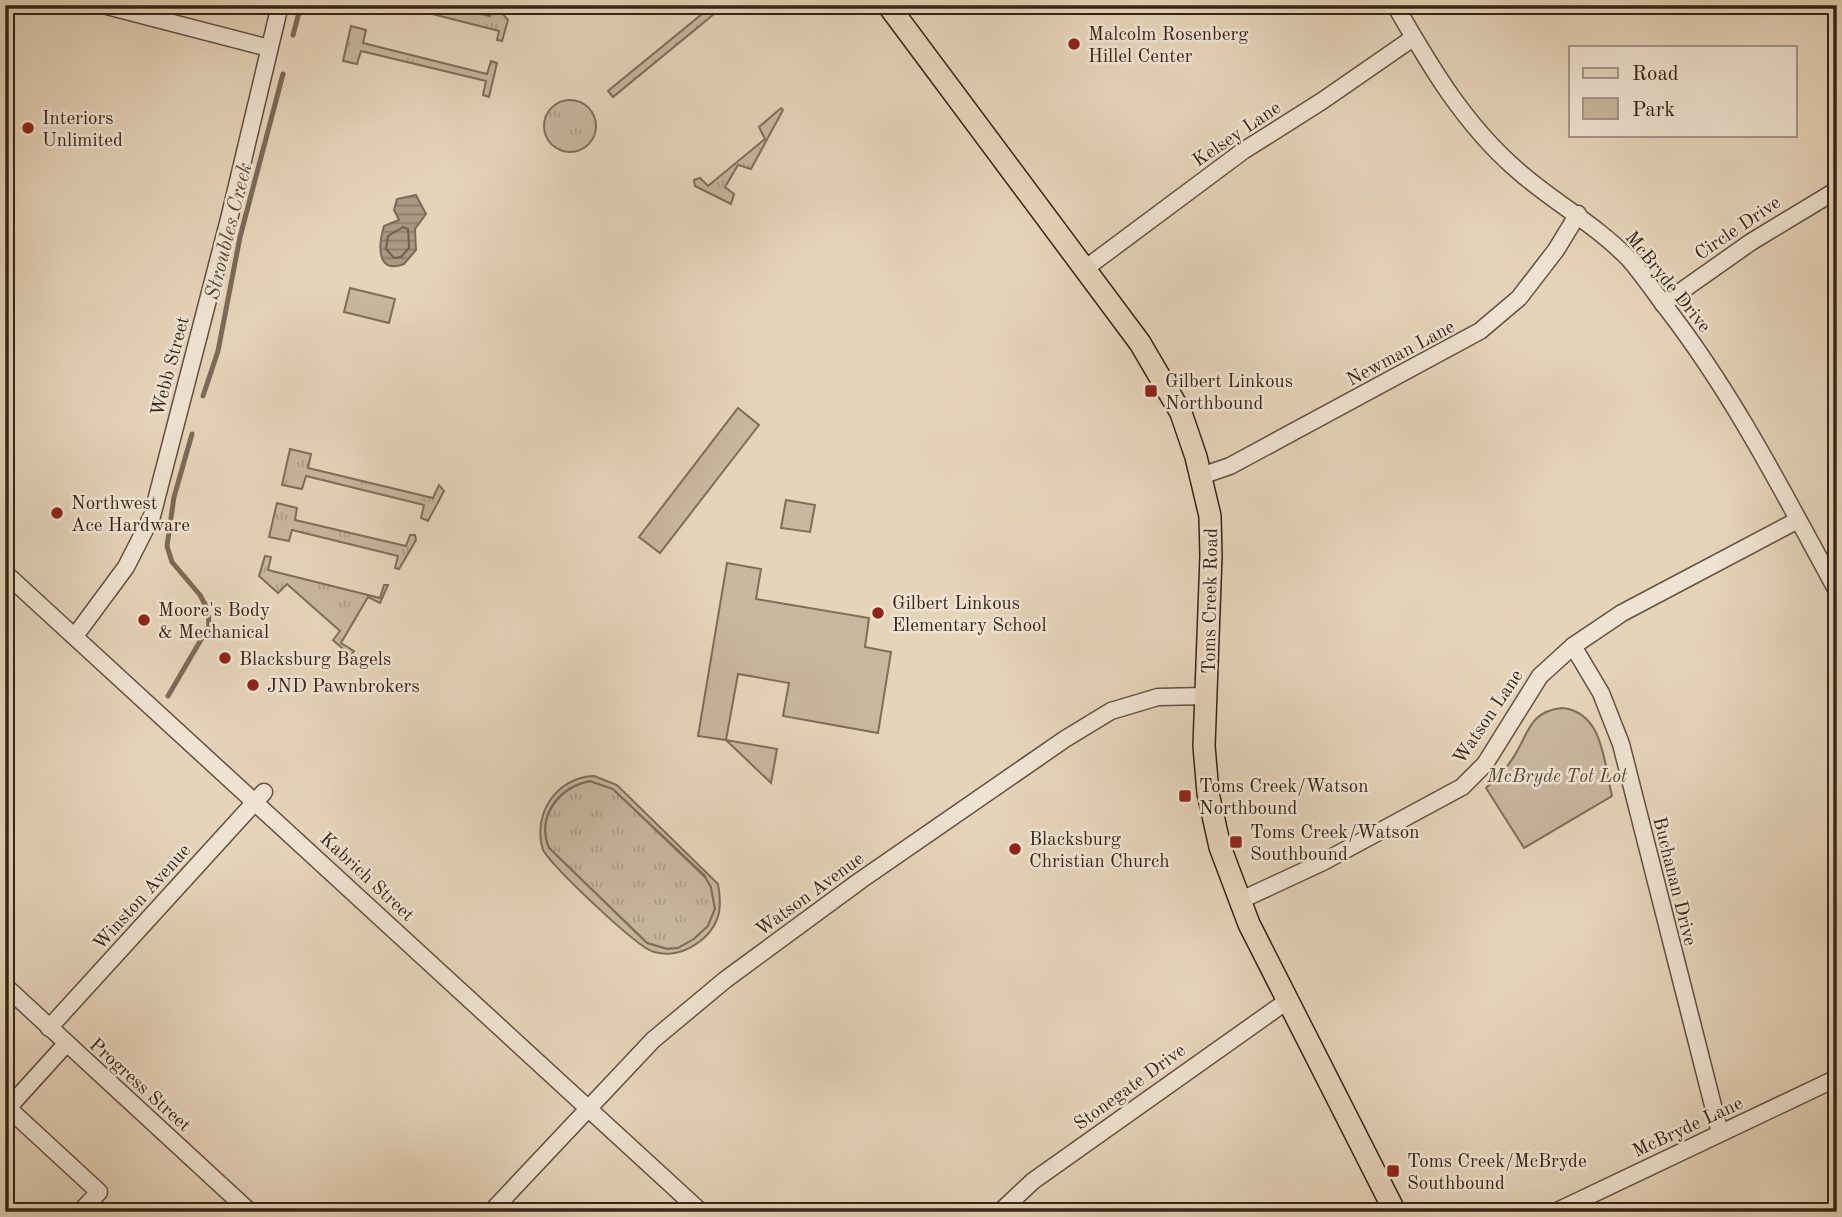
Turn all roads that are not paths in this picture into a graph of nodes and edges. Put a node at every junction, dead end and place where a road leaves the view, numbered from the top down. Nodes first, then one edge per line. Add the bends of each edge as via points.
1 (103, 5) edge
2 (280, 5) edge
3 (888, 5) edge
4 (1395, 5) edge
5 (1413, 37) junction
6 (269, 48) junction
7 (1837, 190) edge
8 (1578, 214) junction
9 (1086, 268) junction
10 (1663, 304) junction
11 (1201, 476) junction
12 (1798, 520) junction
13 (5, 573) edge
14 (1837, 591) edge
15 (75, 636) junction
16 (1573, 646) junction
17 (1207, 696) junction
18 (259, 797) junction
19 (1239, 901) junction
20 (5, 986) edge
21 (1287, 1001) junction
22 (49, 1028) junction
23 (66, 1044) junction
24 (1837, 1078) edge
25 (587, 1108) junction
26 (1720, 1133) junction
27 (80, 1212) edge
28 (250, 1212) edge
29 (491, 1212) edge
30 (701, 1212) edge
31 (1000, 1212) edge
32 (1395, 1212) edge
33 (1555, 1212) edge

1 - 6 street
2 - 6 street, Webb Street
3 - 9 main road, Toms Creek Road
4 - 5 street, McBryde Drive
5 - 8 street, McBryde Drive via 1450,97 1482,137 1520,173
5 - 9 street, Kelsey Lane via 1243,151
6 - 15 street, Webb Street via 152,516 127,567
7 - 10 street, Circle Drive via 1751,242
8 - 10 street, McBryde Drive via 1630,260
8 - 11 street, Newman Lane via 1520,298 1474,335 1227,468
9 - 11 main road, Toms Creek Road via 1164,379
10 - 12 street, McBryde Drive via 1729,395
11 - 17 main road, Toms Creek Road via 1210,516
12 - 14 street, McBryde Drive
12 - 16 street, Watson Lane via 1622,613
13 - 15 street, Kabrich Street
15 - 18 street, Kabrich Street
16 - 19 street, Watson Lane via 1540,676 1468,783 1334,856
16 - 26 street, Buchanan Drive via 1601,693 1621,744
17 - 19 main road, Toms Creek Road via 1204,746 1208,793
17 - 25 street, Watson Avenue via 1137,702 1111,711 1065,738 707,994 653,1040
18 - 22 street, Winston Avenue
18 - 25 street, Kabrich Street
19 - 21 main road, Toms Creek Road
20 - 22 street, Progress Street
21 - 31 street, Stonegate Drive via 1033,1181
21 - 32 main road, Toms Creek Road
22 - 23 street, Progress Street
23 - 27 street via 8,1108 99,1192
23 - 28 street, Progress Street
24 - 26 street, McBryde Lane
25 - 29 street, Watson Avenue
25 - 30 street, Kabrich Street
26 - 33 street, McBryde Lane

